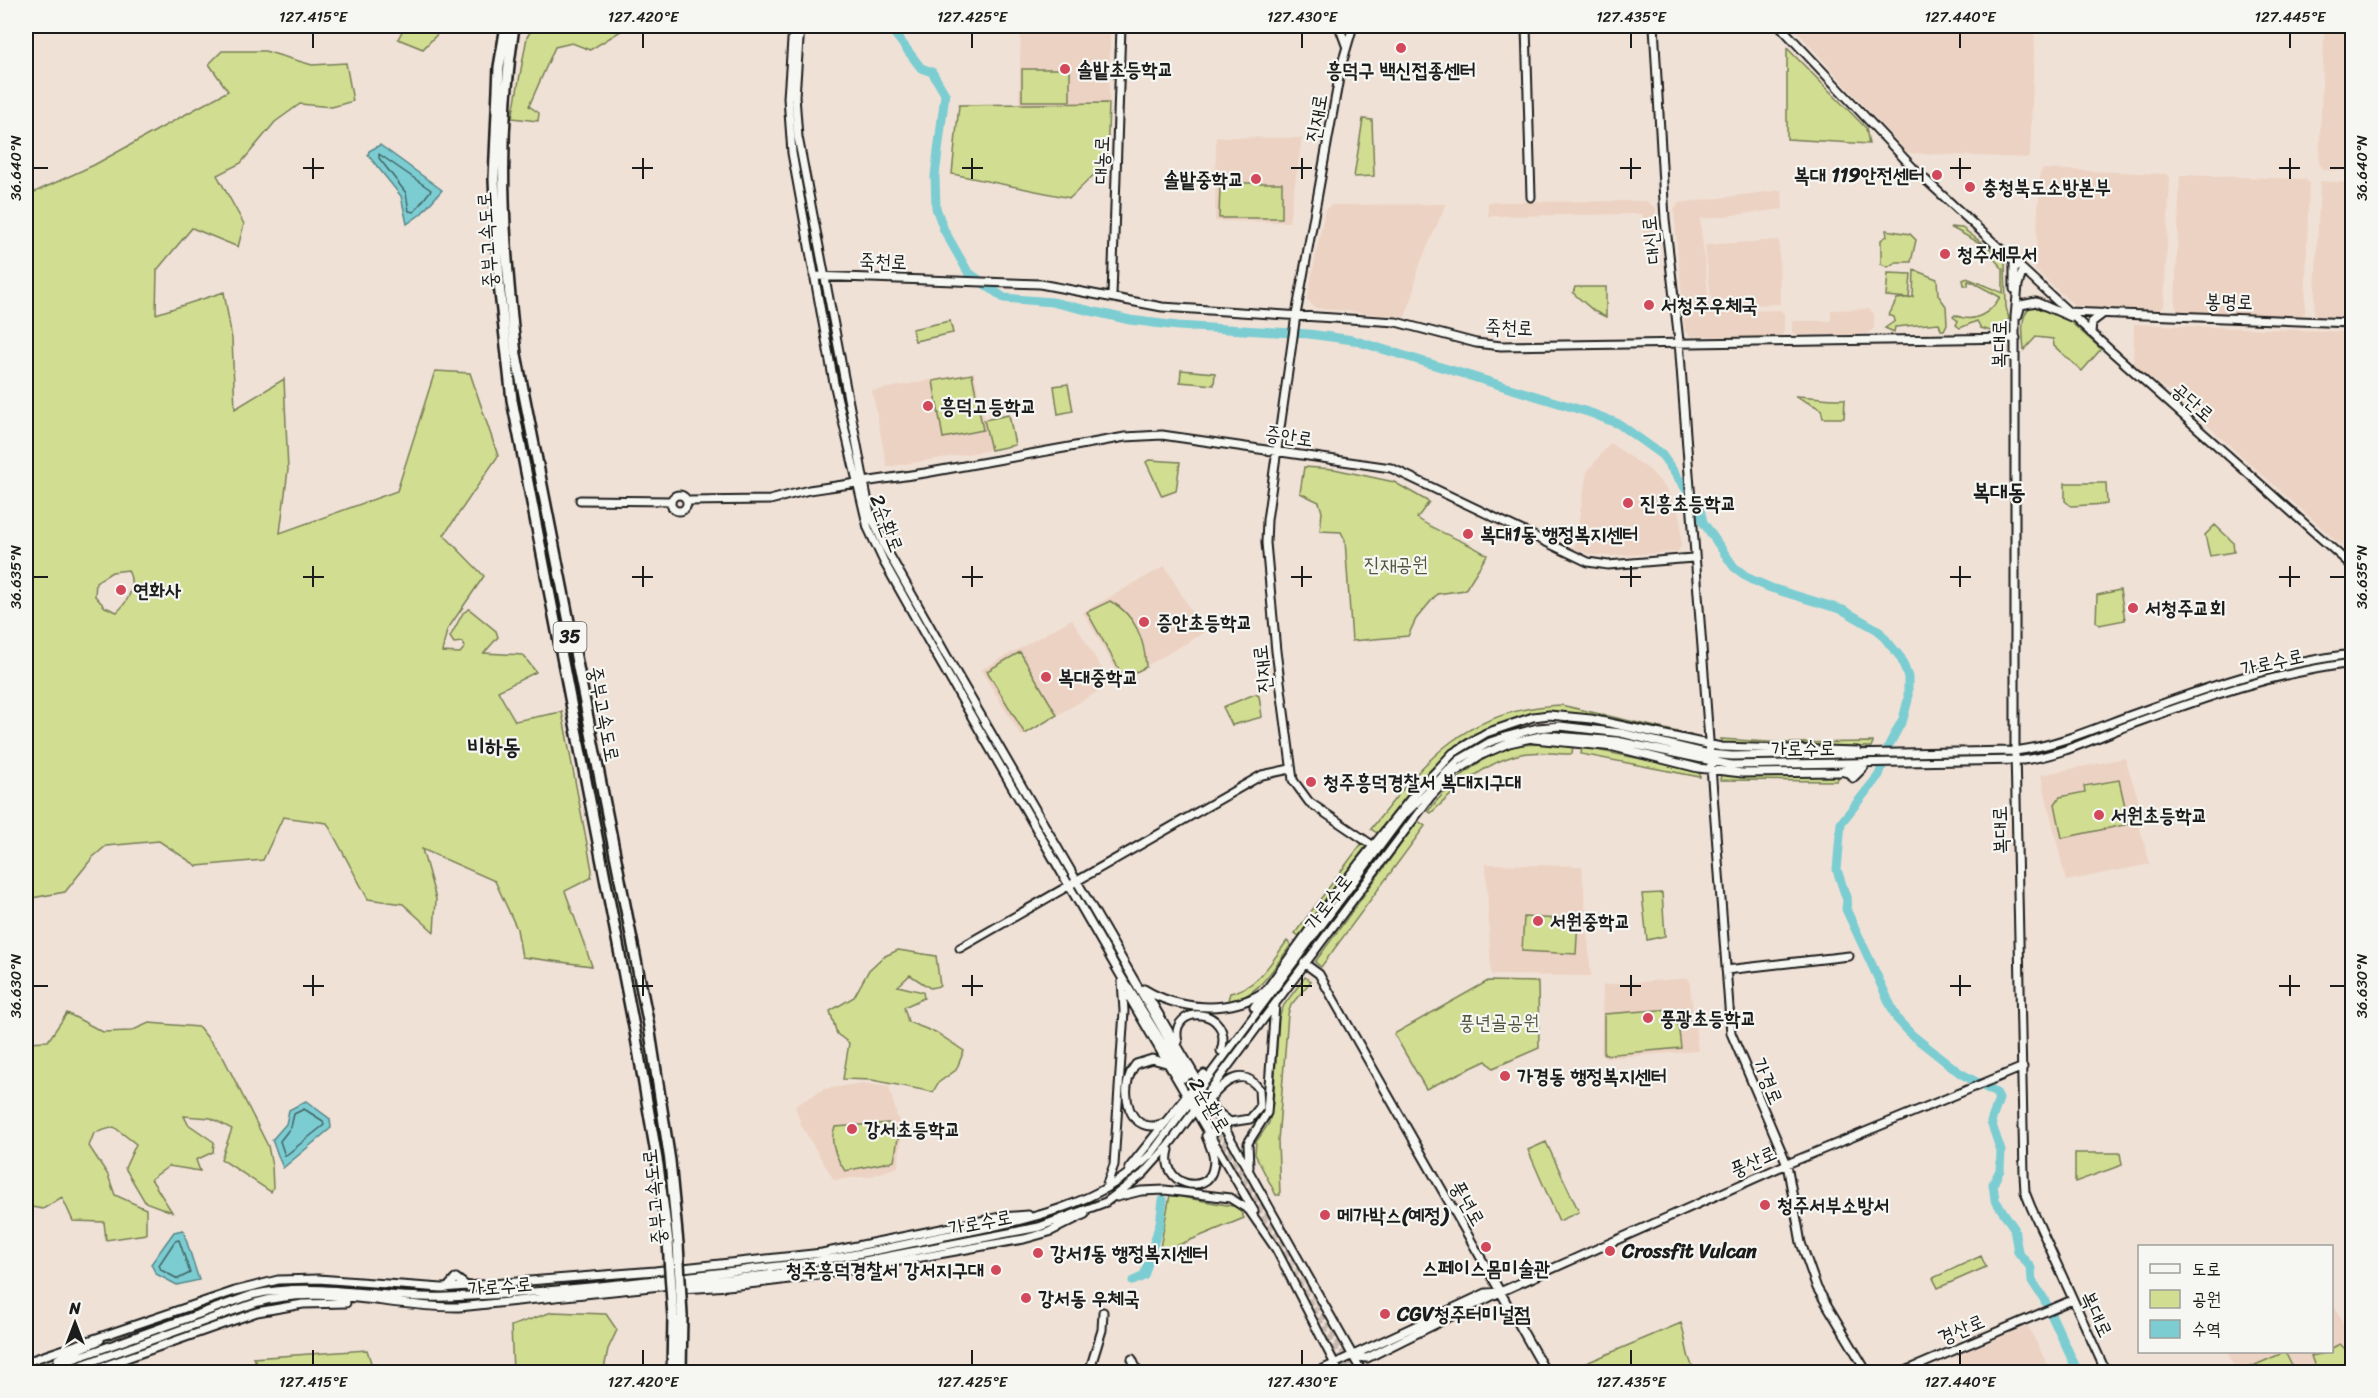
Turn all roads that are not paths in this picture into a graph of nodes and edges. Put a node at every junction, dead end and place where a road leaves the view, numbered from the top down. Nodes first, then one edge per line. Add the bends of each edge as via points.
1 (506, 26) edge
2 (514, 26) edge
3 (793, 26) edge
4 (800, 26) edge
5 (1121, 26) edge
6 (1339, 26) edge
7 (1353, 26) edge
8 (1526, 26) edge
9 (1654, 26) edge
10 (1780, 26) edge
11 (1346, 47) junction
12 (1531, 197) dead end
13 (2014, 262) junction
14 (2023, 270) junction
15 (814, 276) junction
16 (823, 276) junction
17 (1112, 296) junction
18 (2068, 312) junction
19 (2104, 313) junction
20 (1296, 319) junction
21 (2076, 319) junction
22 (2015, 320) junction
23 (2352, 322) edge
24 (2091, 333) junction
25 (2016, 338) junction
26 (1679, 341) junction
27 (1278, 451) junction
28 (859, 481) junction
29 (580, 500) dead end
30 (671, 501) junction
31 (687, 501) junction
32 (1693, 558) junction
33 (2352, 566) edge
34 (2352, 654) edge
35 (2352, 663) edge
36 (1570, 716) junction
37 (1621, 733) junction
38 (2015, 751) junction
39 (1709, 758) junction
40 (2015, 760) junction
41 (1869, 764) junction
42 (1290, 769) junction
43 (1427, 780) junction
44 (1410, 809) junction
45 (1401, 818) junction
46 (1389, 826) junction
47 (1372, 845) junction
48 (1074, 882) junction
49 (960, 948) dead end
50 (1849, 956) dead end
51 (1304, 963) junction
52 (1726, 970) junction
53 (1130, 972) junction
54 (1121, 976) junction
55 (1143, 988) junction
56 (1266, 990) junction
57 (1275, 1002) junction
58 (1221, 1051) junction
59 (1183, 1055) junction
60 (1166, 1063) junction
61 (1215, 1067) junction
62 (2023, 1067) junction
63 (1223, 1074) junction
64 (1200, 1083) junction
65 (1217, 1089) junction
66 (1207, 1097) junction
67 (1188, 1099) junction
68 (1215, 1110) junction
69 (1197, 1115) junction
70 (1168, 1122) junction
71 (1226, 1130) junction
72 (1211, 1138) junction
73 (1169, 1150) junction
74 (1787, 1164) junction
75 (1250, 1172) junction
76 (1116, 1180) junction
77 (1104, 1188) junction
78 (1076, 1202) junction
79 (1106, 1202) junction
80 (1081, 1213) junction
81 (1042, 1215) junction
82 (673, 1243) junction
83 (1276, 1249) junction
84 (629, 1289) junction
85 (1500, 1292) junction
86 (2068, 1301) junction
87 (388, 1303) junction
88 (1103, 1312) dead end
89 (677, 1316) junction
90 (140, 1322) junction
91 (1354, 1357) junction
92 (1132, 1359) dead end
93 (26, 1362) edge
94 (1335, 1365) junction
95 (36, 1372) edge
96 (62, 1372) edge
97 (87, 1372) edge
98 (672, 1372) edge
99 (681, 1372) edge
100 (1089, 1372) edge
101 (1138, 1372) edge
102 (1317, 1372) edge
103 (1339, 1372) edge
104 (1362, 1372) edge
105 (1546, 1372) edge
106 (1867, 1372) edge
107 (1903, 1372) edge
108 (2106, 1372) edge

1 - 82 highway, 중부고속도로 / 35 via 499,67 494,179 499,284 512,400
2 - 82 highway, 중부고속도로 / 35 via 501,179 516,354 649,1026 670,1161
3 - 15 main road, 2순환로 via 789,135
4 - 16 main road, 2순환로 via 795,96 798,137
5 - 17 main road, 대농로
6 - 11 main road
7 - 11 main road, 진재로
8 - 12 main road
9 - 26 main road, 대신로 via 1665,219
10 - 13 main road, 공단로 via 1916,171
11 - 20 main road, 진재로
13 - 14 main road, 공단로
13 - 22 main road
14 - 18 main road, 공단로
14 - 22 main road, 복대로
15 - 16 main road, 죽천로
15 - 28 main road, 2순환로
16 - 17 main road, 죽천로 via 1006,281
16 - 28 main road, 2순환로
17 - 20 main road, 죽천로 via 1162,307
18 - 19 main road, 봉명로
18 - 21 main road, 공단로
19 - 23 main road, 봉명로
19 - 24 main road via 2091,324
20 - 26 main road, 죽천로 via 1396,322 1488,345
20 - 27 main road, 진재로
21 - 22 main road via 2031,302 2021,305
21 - 24 main road, 공단로
22 - 25 main road, 복대로
24 - 33 main road, 공단로
25 - 26 main road, 죽천로
25 - 38 main road, 복대로
26 - 32 main road, 대신로
27 - 28 main road, 증안로 via 1146,435
27 - 32 main road, 증안로 via 1391,468 1588,562 1608,565
27 - 42 main road, 진재로 via 1266,543
28 - 31 main road, 증안로 via 770,500
28 - 48 main road, 2순환로 via 868,528 884,562
29 - 30 main road
30 - 31 main road via 678,495
30 - 31 main road via 672,508 679,512 686,508
32 - 39 main road
34 - 38 main road, 가로수로 via 2247,674 2054,743
35 - 40 main road, 가로수로 via 2286,673 2241,685 2055,752
36 - 37 main road
36 - 39 main road
36 - 43 main road via 1533,717 1486,733 1453,753
37 - 39 main road, 가로수로
37 - 44 main road, 가로수로 via 1551,727 1490,742 1459,760
38 - 39 main road, 가로수로 via 1873,754 1850,750 1767,750
38 - 40 main road, 복대로
39 - 41 main road, 가로수로 via 1756,765
39 - 41 main road via 1742,773 1839,772 1850,773 1853,778
39 - 51 main road, 가로수로 via 1524,739 1479,756 1451,775 1416,813
39 - 52 main road, 가경로
40 - 41 main road, 가로수로
40 - 62 main road, 복대로
42 - 47 main road, 진재로 via 1303,795
42 - 48 main road via 1262,775
43 - 44 main road
43 - 46 main road
44 - 45 main road, 가로수로
45 - 46 main road
45 - 61 main road, 가로수로
46 - 47 main road, 가로수로
47 - 56 main road, 가로수로
48 - 49 main road
48 - 53 main road, 2순환로
48 - 54 main road, 2순환로
50 - 52 main road
51 - 57 main road, 가로수로
51 - 85 main road, 풍년로 via 1319,974
52 - 74 main road, 가경로 via 1731,1033
53 - 54 main road, 2순환로 via 1187,1076
53 - 55 main road, 2순환로
54 - 60 main road, 2순환로
54 - 77 main road via 1125,1005 1114,1165
55 - 56 main road via 1165,1000 1219,1007 1243,1003
55 - 59 main road, 2순환로
56 - 58 main road, 가로수로
57 - 63 main road, 가로수로
57 - 75 main road via 1267,1109 1248,1143
58 - 59 main road via 1223,1036 1217,1023 1207,1016 1194,1015 1176,1029
58 - 64 main road, 가로수로
59 - 64 main road, 2순환로
60 - 67 main road, 2순환로
60 - 70 main road via 1155,1059 1138,1062 1129,1076 1127,1097 1128,1108 1140,1124 1154,1127
61 - 63 main road via 1216,1074
61 - 64 main road, 가로수로
62 - 74 main road, 풍산로
62 - 86 main road, 복대로 via 2025,1192
63 - 65 main road
63 - 66 main road, 가로수로
64 - 66 main road, 2순환로
64 - 67 main road, 가로수로
65 - 66 main road
65 - 68 main road via 1231,1079 1246,1079 1258,1088 1261,1103 1253,1117 1241,1122 1228,1121
66 - 68 main road, 2순환로
66 - 69 main road, 가로수로
67 - 69 main road, 2순환로
67 - 70 main road
67 - 76 main road, 가로수로 via 1152,1153
68 - 71 main road, 2순환로
69 - 72 main road, 2순환로
69 - 73 main road
69 - 73 main road via 1213,1158 1209,1177 1194,1184 1178,1180 1169,1168
69 - 79 main road, 가로수로 via 1149,1169
70 - 76 main road
71 - 72 main road via 1215,1129
71 - 75 main road, 2순환로
72 - 83 main road, 2순환로
73 - 79 main road via 1140,1182
74 - 85 main road, 풍산로
74 - 106 main road, 가경로 via 1801,1243 1817,1288
75 - 91 main road, 2순환로
76 - 77 main road, 가로수로
77 - 78 main road, 가로수로
78 - 80 main road
78 - 81 main road, 가로수로
79 - 80 main road, 가로수로
79 - 83 main road via 1131,1192 1156,1190 1230,1198 1249,1210
79 - 84 main road via 1066,1225 1024,1239 757,1284
80 - 84 main road, 가로수로 via 1039,1227 823,1269
81 - 90 main road, 가로수로 via 1001,1217 796,1257 468,1287 456,1278 447,1288 278,1280
81 - 95 main road, 가로수로 via 822,1261 538,1290 445,1298 321,1288 278,1289
82 - 89 highway, 중부고속도로 / 35, bridge
83 - 94 main road
84 - 87 main road, 가로수로 via 459,1307
85 - 91 main road, 풍산로 via 1486,1293
85 - 105 main road, 풍년로
86 - 107 main road, 경산로
86 - 108 main road, 복대로
87 - 96 main road, 가로수로 via 309,1296 266,1300
87 - 97 main road, 가로수로 via 311,1303 257,1312
88 - 100 main road via 1102,1330
89 - 98 highway, 중부고속도로 / 35
89 - 99 highway, 중부고속도로 / 35
90 - 93 main road, 가로수로
90 - 95 main road
91 - 94 main road, 풍산로
91 - 104 main road, 2순환로
92 - 101 main road
94 - 102 main road, 풍산로
94 - 103 main road

